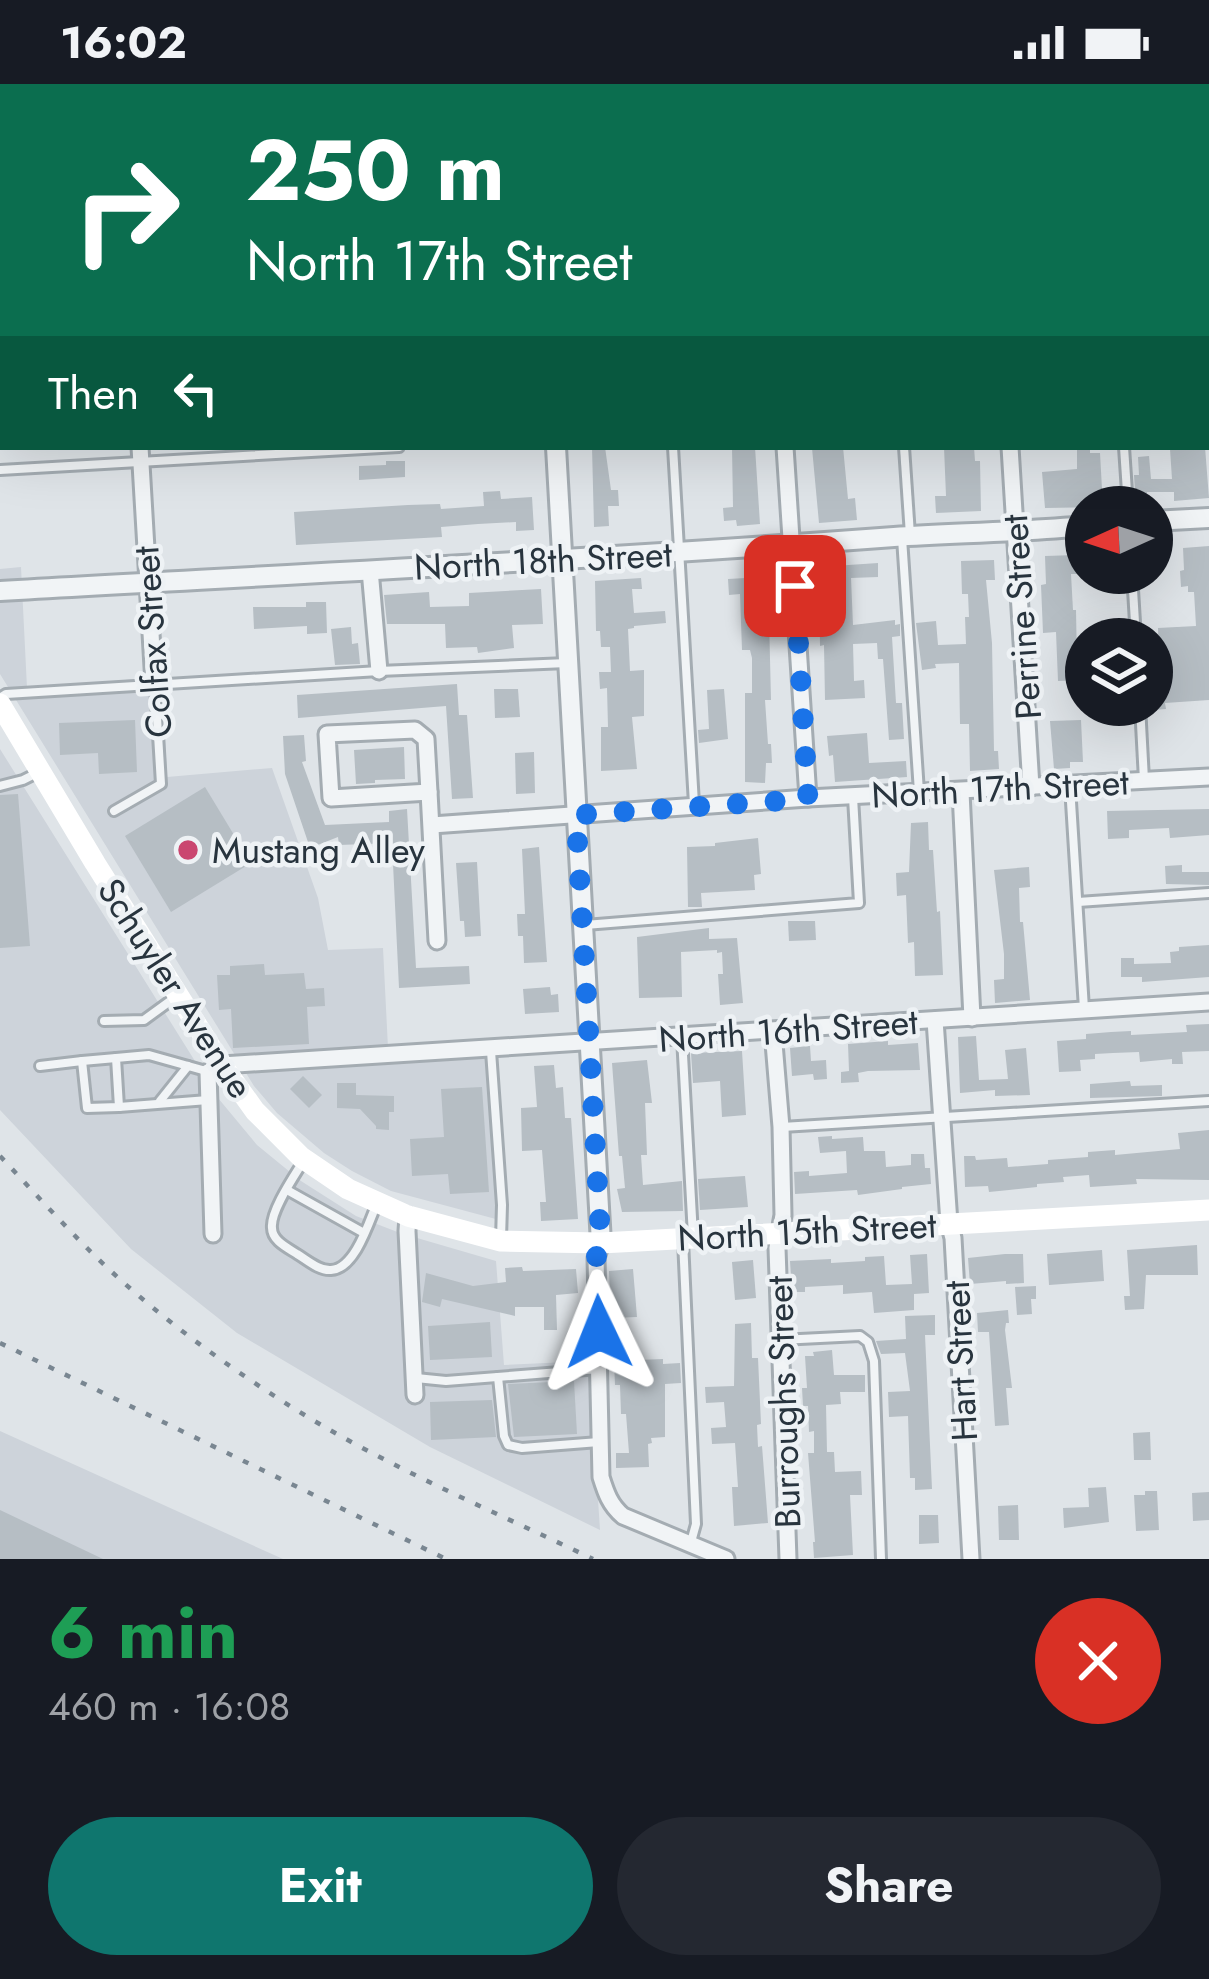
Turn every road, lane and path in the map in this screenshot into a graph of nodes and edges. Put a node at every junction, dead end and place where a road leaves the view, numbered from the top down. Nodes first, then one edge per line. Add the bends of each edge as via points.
1 (288, 450) edge
2 (556, 450) edge
3 (673, 450) edge
4 (785, 450) edge
5 (904, 450) edge
6 (1010, 450) edge
7 (1124, 450) edge
8 (140, 454) edge
9 (0, 470) edge
10 (1127, 486) edge
11 (1209, 518) edge
12 (1173, 520) edge
13 (1065, 528) edge
14 (1015, 533) junction
15 (906, 536) junction
16 (792, 545) junction
17 (681, 552) junction
18 (564, 560) junction
19 (370, 570) junction
20 (148, 582) junction
21 (0, 591) edge
22 (570, 662) junction
23 (379, 670) junction
24 (154, 684) junction
25 (0, 701) edge
26 (1141, 726) edge
27 (40, 772) junction
28 (1209, 777) edge
29 (1144, 781) junction
30 (0, 786) edge
31 (1070, 786) junction
32 (1031, 787) junction
33 (429, 792) junction
34 (961, 792) junction
35 (919, 794) junction
36 (853, 796) junction
37 (808, 799) junction
38 (694, 806) junction
39 (114, 811) dead end
40 (576, 815) junction
41 (432, 825) junction
42 (1209, 893) edge
43 (1078, 902) junction
44 (584, 925) junction
45 (437, 941) dead end
46 (178, 996) junction
47 (1209, 1002) edge
48 (1084, 1010) junction
49 (972, 1018) junction
50 (935, 1020) junction
51 (104, 1021) dead end
52 (773, 1031) junction
53 (682, 1037) junction
54 (590, 1043) junction
55 (491, 1049) junction
56 (116, 1058) junction
57 (82, 1061) junction
58 (40, 1066) dead end
59 (188, 1066) junction
60 (215, 1069) junction
61 (209, 1100) junction
62 (1209, 1101) edge
63 (160, 1102) junction
64 (119, 1106) junction
65 (940, 1117) junction
66 (781, 1127) junction
67 (304, 1159) junction
68 (287, 1190) junction
69 (377, 1203) junction
70 (1209, 1210) edge
71 (408, 1216) junction
72 (949, 1223) junction
73 (364, 1233) junction
74 (778, 1233) junction
75 (213, 1234) dead end
76 (688, 1238) junction
77 (501, 1241) junction
78 (601, 1244) junction
79 (780, 1340) junction
80 (600, 1369) junction
81 (498, 1377) junction
82 (415, 1386) joint
83 (601, 1442) junction
84 (690, 1545) junction
85 (726, 1559) edge
86 (788, 1559) edge
87 (881, 1559) edge
88 (971, 1559) edge

1 - 8 lane
2 - 18 street
3 - 17 lane
4 - 16 street
5 - 15 lane
6 - 14 street, Perrine Street
7 - 10 lane
8 - 9 lane
8 - 20 street, Colfax Street
11 - 12 street
13 - 14 street, North 18th Street
14 - 15 street, North 18th Street
14 - 32 street, Perrine Street
15 - 16 street, North 18th Street
15 - 35 lane
16 - 17 street, North 18th Street
16 - 37 street
17 - 18 street, North 18th Street
17 - 38 lane
18 - 19 street, North 18th Street
18 - 22 street
19 - 20 street, North 18th Street
19 - 23 street
20 - 21 street, North 18th Street
20 - 24 street, Colfax Street
22 - 23 lane
22 - 40 street
23 - 24 lane
24 - 25 lane via 6,694
24 - 39 lane, Colfax Street via 160,784
25 - 27 main road, Schuyler Avenue
26 - 29 lane
27 - 30 lane
27 - 46 main road, Schuyler Avenue
28 - 29 street, North 17th Street
29 - 31 street, North 17th Street
31 - 32 street, North 17th Street
31 - 43 lane
32 - 34 street, North 17th Street
33 - 33 street via 426,739 415,730 327,734 331,798
33 - 41 street
34 - 35 street, North 17th Street
34 - 49 street
35 - 36 street, North 17th Street
36 - 37 street, North 17th Street
36 - 44 lane via 859,903
37 - 38 street, North 17th Street
38 - 40 street, North 17th Street
40 - 41 street, North 17th Street
40 - 44 street
41 - 45 street
42 - 43 lane
43 - 48 lane
44 - 54 street
46 - 51 lane via 144,1020
46 - 60 main road, Schuyler Avenue
47 - 48 street, North 16th Street
48 - 49 street, North 16th Street
49 - 50 street, North 16th Street
50 - 52 street, North 16th Street
50 - 65 street, Hart Street
52 - 53 street, North 16th Street
52 - 66 street, Burroughs Street
53 - 54 street, North 16th Street
53 - 76 lane
54 - 55 street, North 16th Street
54 - 78 street
55 - 60 street, North 16th Street
55 - 77 lane
56 - 57 lane
56 - 59 lane via 149,1055
56 - 64 lane
57 - 58 lane
57 - 64 lane via 87,1108
59 - 60 lane
59 - 63 lane
60 - 61 street
60 - 67 main road, Schuyler Avenue
61 - 63 lane
61 - 75 street
62 - 65 lane
63 - 64 lane
65 - 66 lane
65 - 72 street, Hart Street
66 - 74 street, Burroughs Street
67 - 68 lane
67 - 69 main road, Schuyler Avenue
68 - 73 lane
68 - 73 lane via 274,1237 322,1269 343,1267
69 - 71 main road, Schuyler Avenue
69 - 73 lane
70 - 72 main road, North 15th Street
71 - 77 main road, North 15th Street
71 - 82 street
72 - 74 main road, North 15th Street
72 - 88 street, Hart Street
74 - 76 main road, North 15th Street
74 - 79 street, Burroughs Street
76 - 78 main road, North 15th Street
76 - 84 lane via 696,1524
77 - 78 main road, North 15th Street
78 - 80 street
79 - 86 street, Burroughs Street
79 - 87 lane via 868,1342
80 - 81 lane
80 - 83 street
81 - 82 lane
81 - 83 lane via 508,1444
83 - 84 street via 601,1477 613,1507
84 - 85 street

